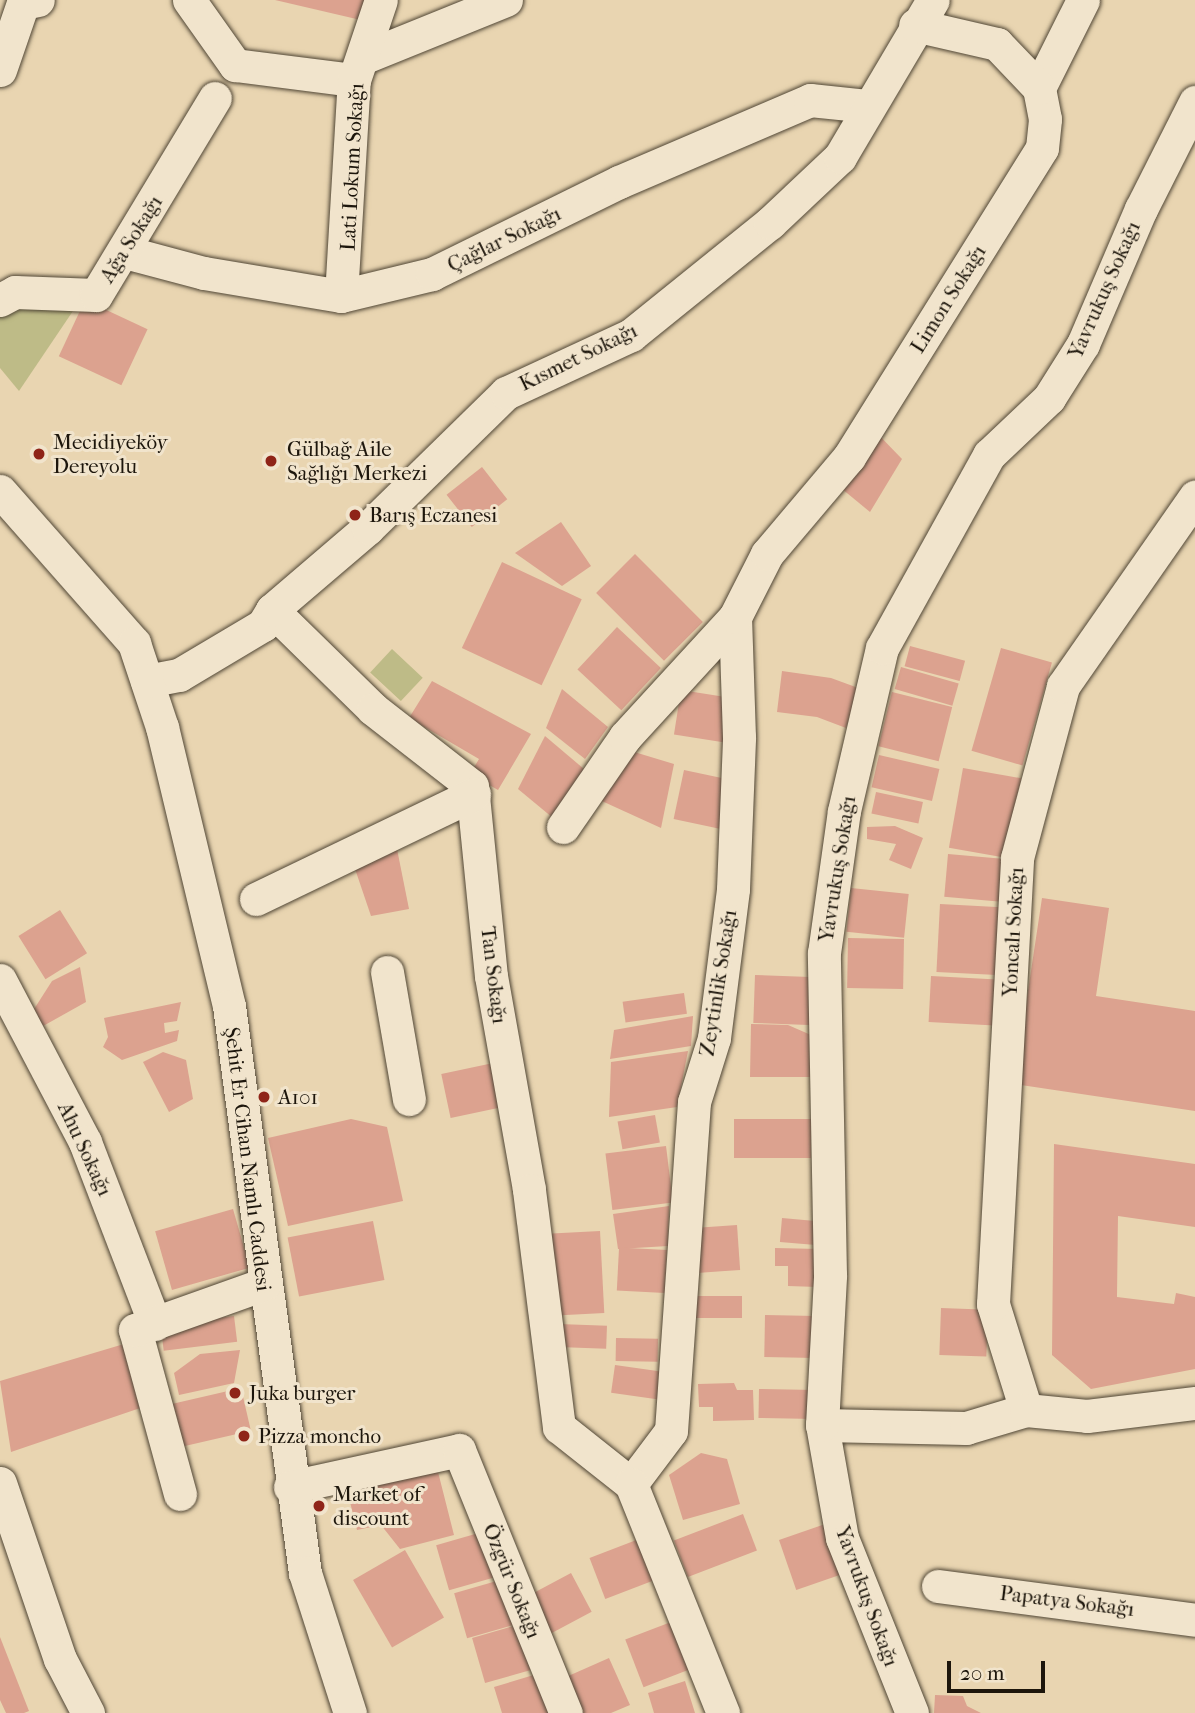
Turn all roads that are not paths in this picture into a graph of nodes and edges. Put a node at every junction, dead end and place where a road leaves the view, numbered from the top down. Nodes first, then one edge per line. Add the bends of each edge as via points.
1 (189, 0) edge
2 (381, 0) edge
3 (506, 0) edge
4 (1083, 0) edge
5 (31, 1) edge
6 (923, 8) edge
7 (360, 69) junction
8 (0, 70) edge
9 (1039, 88) junction
10 (215, 99) dead end
11 (1195, 102) edge
12 (867, 106) junction
13 (125, 252) junction
14 (341, 296) junction
15 (0, 300) edge
16 (0, 491) edge
17 (1195, 497) edge
18 (0, 510) edge
19 (272, 610) junction
20 (735, 617) junction
21 (147, 681) junction
22 (474, 794) junction
23 (563, 827) dead end
24 (256, 900) dead end
25 (387, 972) dead end
26 (0, 980) edge
27 (409, 1099) dead end
28 (259, 1286) junction
29 (145, 1327) junction
30 (1195, 1402) edge
31 (1026, 1410) junction
32 (822, 1425) junction
33 (0, 1483) edge
34 (631, 1484) junction
35 (290, 1487) junction
36 (180, 1494) dead end
37 (938, 1586) dead end
38 (1195, 1620) edge
39 (88, 1713) edge
40 (332, 1713) edge
41 (350, 1713) edge
42 (566, 1713) edge
43 (723, 1713) edge
44 (912, 1713) edge

1 - 7 street via 235,65
2 - 7 street, Lati Lokum Sokağı
3 - 7 street
4 - 9 street
5 - 8 street
6 - 9 street via 997,44
6 - 12 street, Kısmet Sokağı
7 - 14 street, Lati Lokum Sokağı
9 - 20 street, Limon Sokağı via 1042,148 849,457 767,554
10 - 13 street, Ağa Sokağı
11 - 32 street, Yavrukuş Sokağı via 1141,209 1083,344 1049,398 989,455 882,648 844,811 824,954 830,1275
12 - 14 street, Çağlar Sokağı via 810,100 619,182 432,274
12 - 19 street, Kısmet Sokağı via 840,158 770,223 631,335 506,393 368,528
13 - 14 street, Çağlar Sokağı via 204,274
13 - 15 street, Ağa Sokağı via 96,295 15,292
16 - 21 street, Şehit Er Cihan Namlı Caddesi via 134,643
17 - 31 street, Yoncalı Sokağı via 1063,686 1017,858 993,1304
18 - 28 street, Şehit Er Cihan Namlı Caddesi via 123,647 149,736
19 - 21 street, Kısmet Sokağı via 255,608 164,657
19 - 22 street via 373,709 472,786
20 - 23 street via 625,737
20 - 34 street, Zeytinlik Sokağı via 739,737 733,889 714,1038 694,1102 671,1430
21 - 28 street, Şehit Er Cihan Namlı Caddesi via 229,1006 248,1125
22 - 24 street
22 - 34 street, Tan Sokağı via 491,976 536,1230 559,1427
25 - 27 street
26 - 29 street, Ahu Sokağı via 85,1142
28 - 29 street
28 - 35 street, Şehit Er Cihan Namlı Caddesi
28 - 40 street, Şehit Er Cihan Namlı Caddesi via 291,1574
29 - 36 street, Ahu Sokağı
30 - 31 street via 1087,1416
31 - 32 street via 966,1427
32 - 44 street, Yavrukuş Sokağı via 842,1538
33 - 39 street via 60,1659
34 - 43 street
35 - 41 street, Şehit Er Cihan Namlı Caddesi via 304,1573
35 - 42 street, Özgür Sokağı via 459,1450
37 - 38 street, Papatya Sokağı

